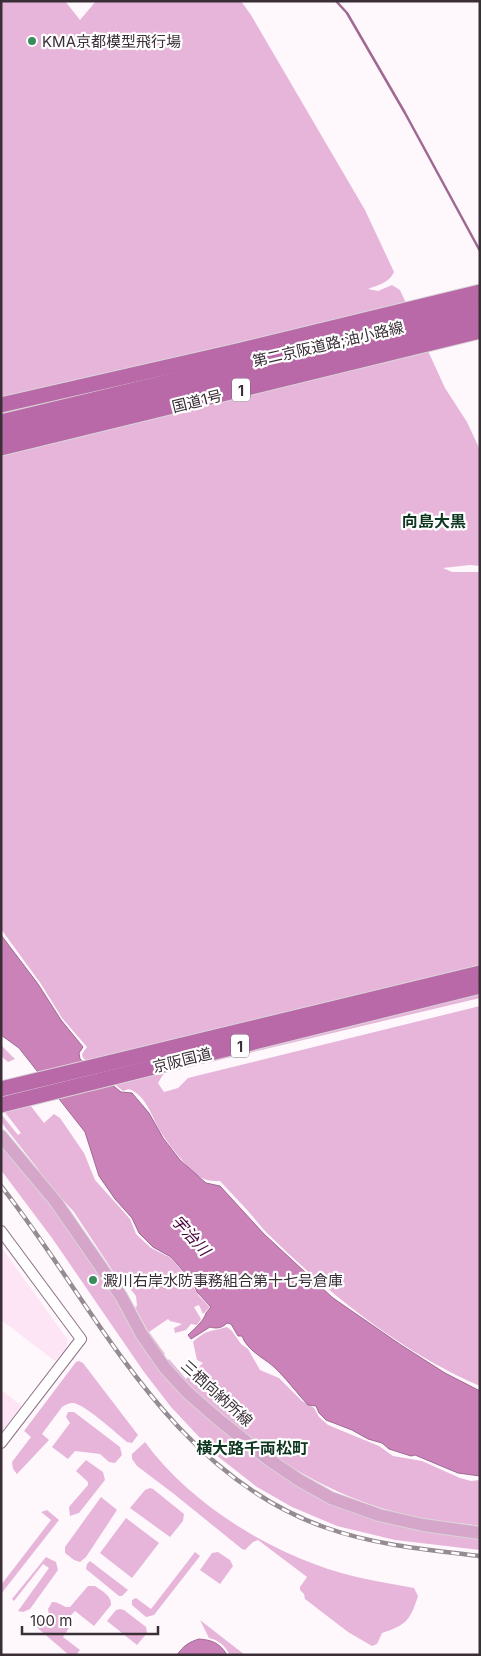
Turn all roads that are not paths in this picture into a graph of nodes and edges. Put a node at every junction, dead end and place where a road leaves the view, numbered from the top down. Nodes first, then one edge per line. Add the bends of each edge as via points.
1 (480, 292) edge
2 (480, 307) edge
3 (480, 320) edge
4 (480, 331) edge
5 (1, 405) edge
6 (1, 422) edge
7 (1, 434) edge
8 (1, 448) edge
9 (480, 973) edge
10 (480, 986) edge
11 (1, 1089) edge
12 (1, 1105) edge
13 (1, 1136) edge
14 (1, 1230) edge
15 (1, 1442) edge
16 (480, 1533) edge

1 - 5 highway
2 - 6 highway, 第二京阪道路;油小路線 / 1
3 - 7 highway, 第二京阪道路;油小路線 / 1
4 - 8 highway, 国道1号 / 1
9 - 11 highway, 京阪国道 / 1
10 - 12 highway, 京阪国道 / 1
13 - 16 main road, 三栖向納所線 via 56,1202 121,1296 165,1368 219,1420 268,1459 331,1498 379,1515
14 - 15 street via 81,1339

